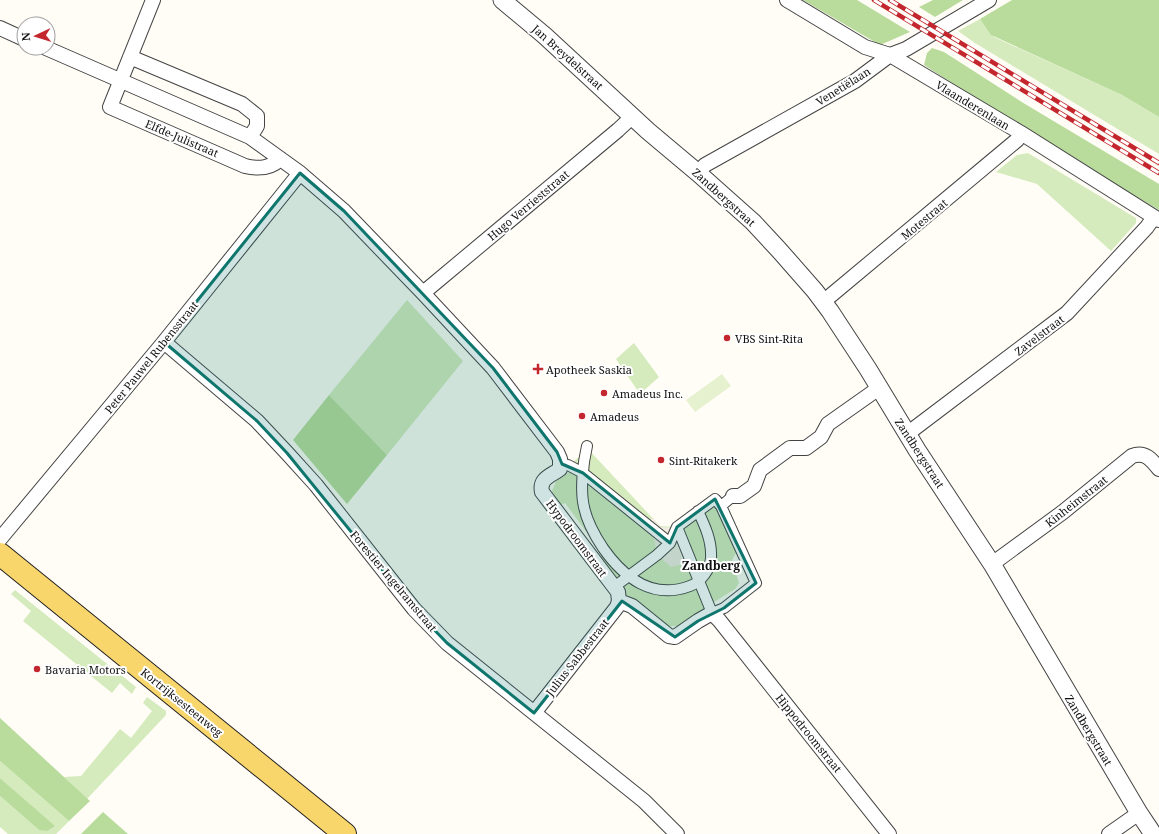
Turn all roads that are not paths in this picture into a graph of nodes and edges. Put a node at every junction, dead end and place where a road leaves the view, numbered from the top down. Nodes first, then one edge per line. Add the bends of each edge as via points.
1 (153, 0) edge
2 (502, 0) edge
3 (787, 0) edge
4 (989, 0) edge
5 (0, 28) edge
6 (16, 35) edge
7 (56, 52) edge
8 (890, 55) junction
9 (130, 57) junction
10 (121, 80) junction
11 (633, 116) junction
12 (1021, 133) junction
13 (250, 137) junction
14 (280, 159) junction
15 (300, 173) junction
16 (698, 173) junction
17 (1156, 219) edge
18 (423, 293) junction
19 (823, 302) junction
20 (164, 342) junction
21 (878, 388) junction
22 (907, 434) junction
23 (587, 446) dead end
24 (561, 463) junction
25 (1159, 469) edge
26 (583, 473) junction
27 (733, 496) joint
28 (721, 506) junction
29 (698, 511) junction
30 (677, 527) junction
31 (0, 539) edge
32 (670, 543) junction
33 (0, 554) edge
34 (992, 564) junction
35 (628, 576) junction
36 (700, 581) junction
37 (614, 587) junction
38 (619, 601) junction
39 (712, 613) junction
40 (534, 713) junction
41 (1139, 814) junction
42 (345, 834) edge
43 (677, 834) edge
44 (889, 834) edge
45 (1110, 834) edge
46 (1153, 834) edge

1 - 9 street
2 - 11 street, Jan Breydelstraat
3 - 8 street, Vlaanderenlaan via 865,47
4 - 8 street, Venetiëlaan via 906,49
5 - 6 street
7 - 10 street
8 - 12 street, Vlaanderenlaan
8 - 16 street, Venetiëlaan via 855,81 705,165
9 - 10 street
9 - 13 street via 242,104 257,116 257,126
10 - 13 street
10 - 14 street, Elfde-Julistraat via 110,107 245,166 268,167
11 - 16 street, Zandbergstraat
11 - 18 street, Hugo Verrieststraat
12 - 17 street, Vlaanderenlaan
12 - 19 street, Motestraat via 1017,140
13 - 14 street
14 - 15 street
15 - 18 street via 344,211
15 - 20 street, Peter Pauwel Rubensstraat
16 - 19 street, Zandbergstraat via 758,228
17 - 22 street, Zavelstraat via 1067,313
18 - 24 street via 493,368 560,456
19 - 21 street, Zandbergstraat
20 - 31 street, Peter Pauwel Rubensstraat
20 - 40 street, Forestier Ingelramstraat via 257,421 316,486 414,608 447,643
21 - 22 street, Zandbergstraat
21 - 27 street via 828,424 821,437 806,448 790,448 760,470 754,486 740,496
22 - 34 street, Zandbergstraat
23 - 26 street
24 - 26 street
24 - 37 street, Hypodroomstraat via 558,470 543,480 542,492
25 - 34 street, Kinheimstraat via 1148,456 1132,456 1063,512
26 - 32 street
26 - 35 street via 584,506 594,534 619,569
27 - 28 street
28 - 29 street via 715,499
28 - 39 street via 756,583 724,608
29 - 30 street
29 - 36 street via 707,530 711,550 711,560
30 - 32 street
30 - 36 street
32 - 35 street
33 - 42 main road, Kortrijksesteenweg
34 - 41 street, Zandbergstraat
35 - 36 street via 653,589 664,591 686,587
35 - 37 street
36 - 39 street
37 - 38 street, Hypodroomstraat via 618,592
38 - 39 street via 632,606 669,636 675,637
38 - 40 street, Julius Sabbestraat via 617,607
39 - 44 street, Hippodroomstraat
40 - 43 street, Forestier Ingelramstraat via 644,801
41 - 45 street
41 - 46 street, Zandbergstraat

